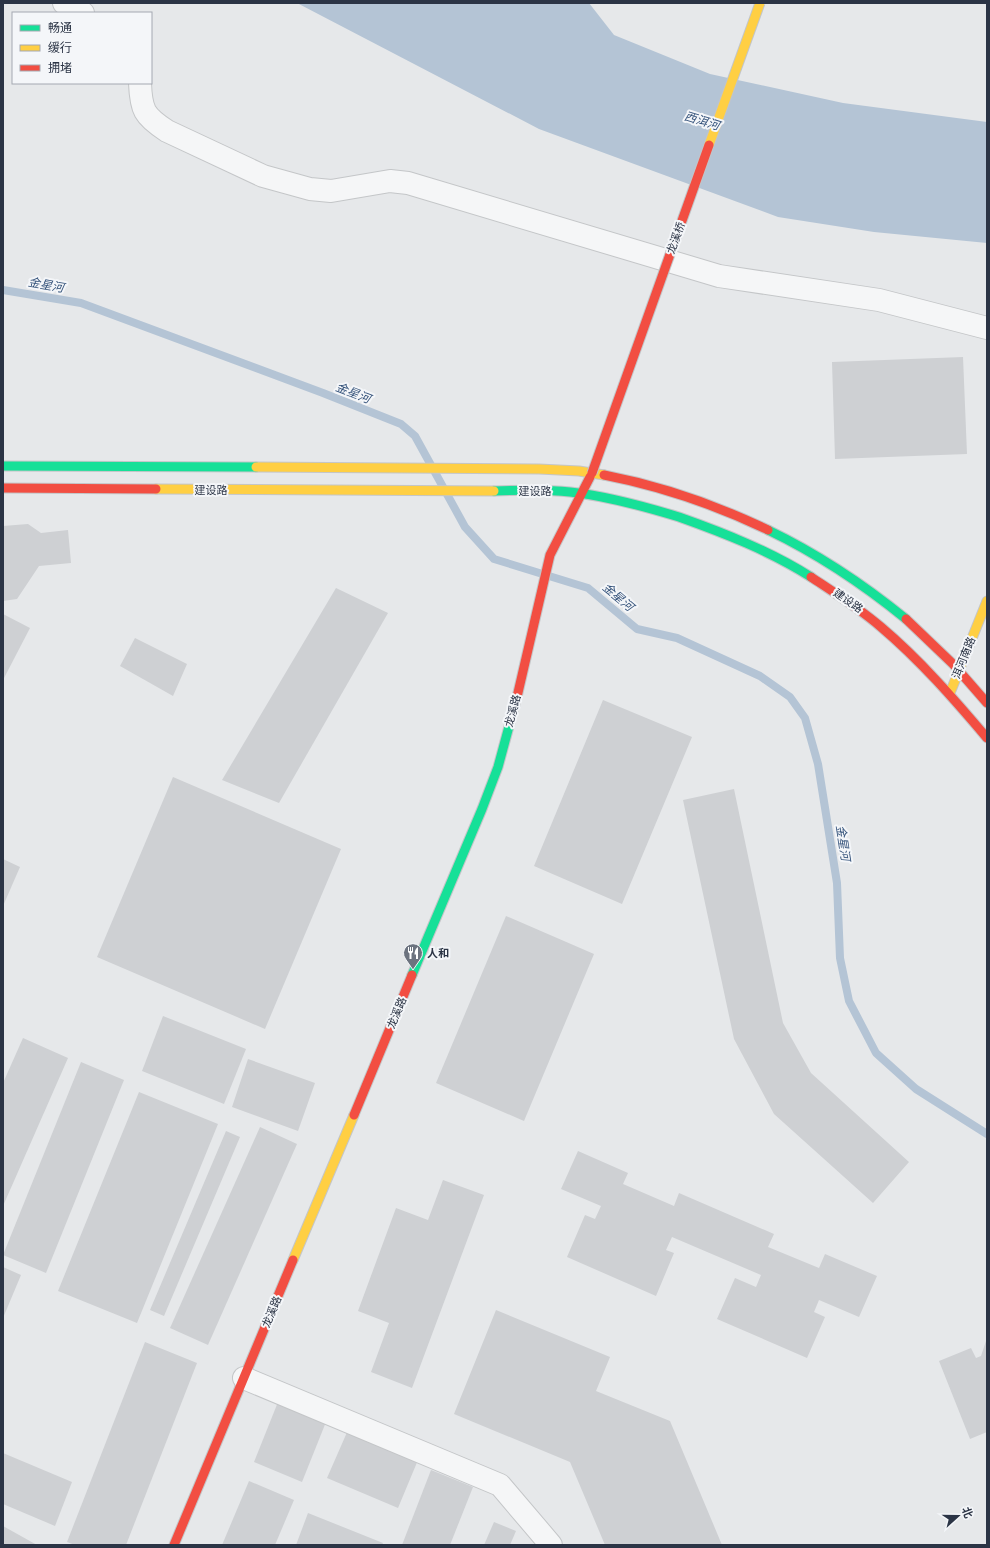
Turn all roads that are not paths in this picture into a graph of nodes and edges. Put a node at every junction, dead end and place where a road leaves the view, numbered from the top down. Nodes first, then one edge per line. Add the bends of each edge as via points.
1 (64, 3) edge
2 (760, 3) edge
3 (81, 12) edge
4 (140, 84) edge
5 (987, 328) edge
6 (3, 466) edge
7 (592, 473) junction
8 (3, 488) edge
9 (581, 493) junction
10 (987, 601) edge
11 (959, 670) junction
12 (950, 693) junction
13 (987, 703) edge
14 (987, 738) edge
15 (244, 1378) junction
16 (174, 1545) edge
17 (551, 1545) edge

1 - 3 street
2 - 7 main road, 龙溪桥, bridge
4 - 5 street via 142,106 152,122 262,176 310,189 331,191 390,182 408,183 718,276 879,300
6 - 7 main road, 建设路 via 558,469
7 - 9 main road, 龙溪路
7 - 11 main road, 建设路 via 708,504 800,545 878,596
8 - 9 main road, 建设路 via 447,492 554,490
9 - 12 main road, 建设路 via 701,524 744,541 790,564 870,617
9 - 15 main road, 龙溪路 via 550,556 516,703 498,767
10 - 11 main road, 洱河南路
11 - 12 main road, 洱河南路
11 - 13 main road, 建设路
12 - 14 main road, 建设路
15 - 16 main road, 龙溪路
15 - 17 street via 500,1485

